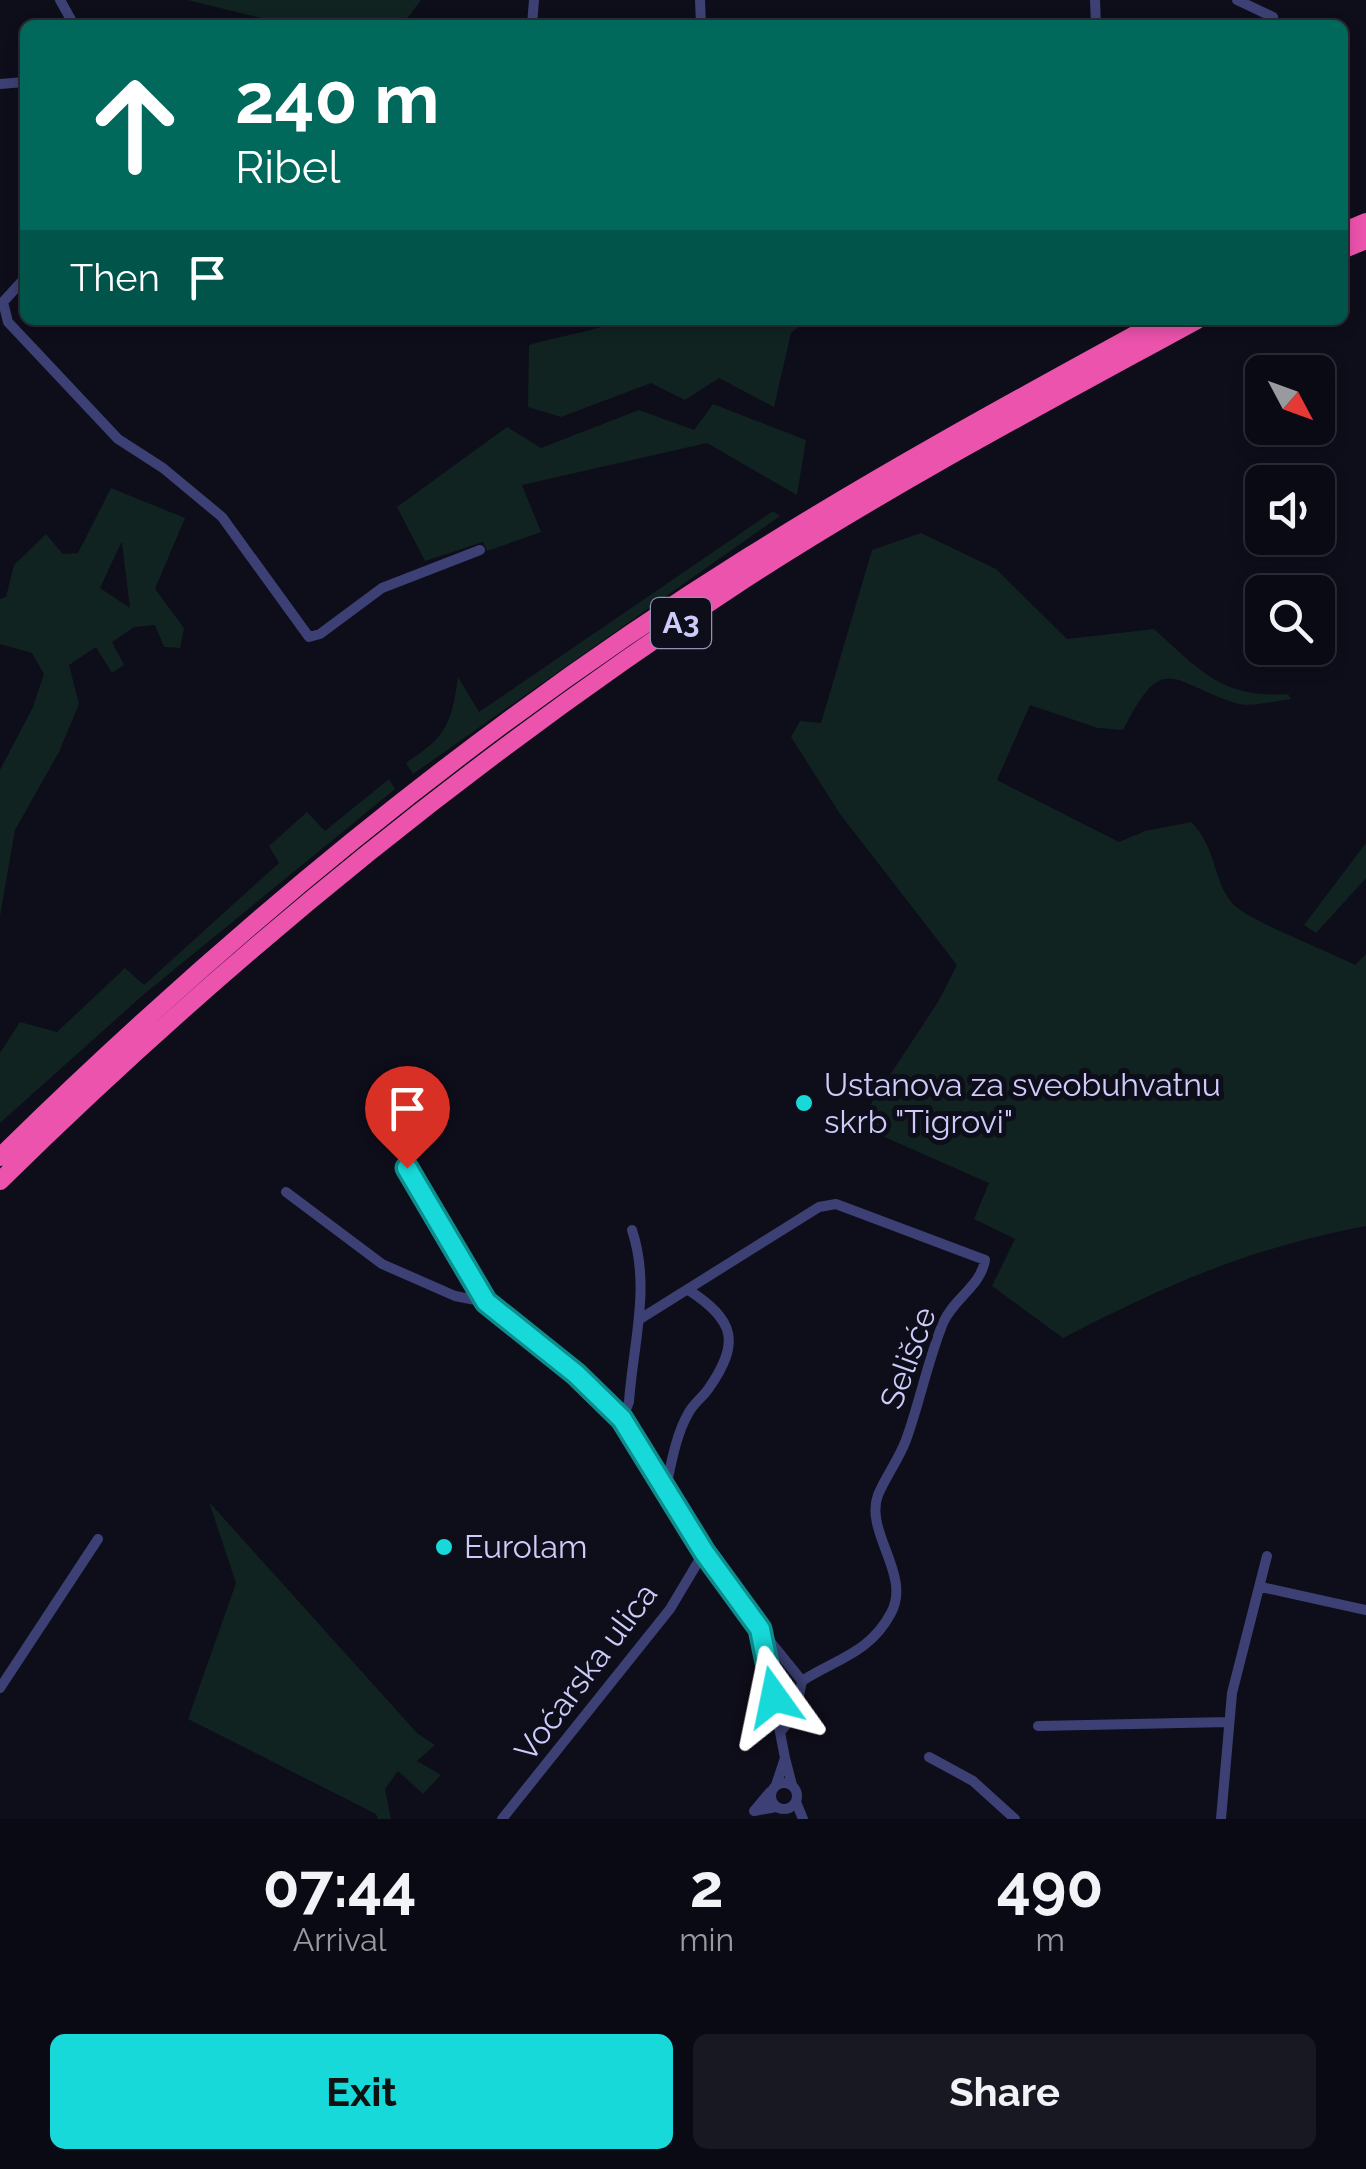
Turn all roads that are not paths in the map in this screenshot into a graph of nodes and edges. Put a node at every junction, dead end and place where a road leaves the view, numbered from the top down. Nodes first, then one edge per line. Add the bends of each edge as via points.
1 (1237, 0) edge
2 (1273, 17) dead end
3 (20, 283) edge
4 (1153, 325) edge
5 (1188, 325) edge
6 (480, 550) dead end
7 (0, 1158) edge
8 (407, 1168) dead end
9 (0, 1181) edge
10 (286, 1192) dead end
11 (632, 1230) dead end
12 (690, 1291) junction
13 (486, 1302) junction
14 (640, 1319) junction
15 (622, 1419) junction
16 (666, 1488) junction
17 (98, 1539) dead end
18 (704, 1552) junction
19 (1267, 1556) dead end
20 (1261, 1586) junction
21 (1366, 1610) edge
22 (760, 1629) junction
23 (802, 1682) junction
24 (0, 1688) edge
25 (1229, 1722) junction
26 (1038, 1726) dead end
27 (781, 1731) junction
28 (928, 1757) dead end
29 (785, 1758) junction
30 (792, 1786) junction
31 (773, 1788) junction
32 (796, 1802) junction
33 (778, 1808) junction
34 (749, 1815) edge
35 (502, 1819) edge
36 (793, 1819) edge
37 (803, 1819) edge
38 (1015, 1819) edge
39 (1221, 1819) edge

1 - 2 street
3 - 6 street via 3,302 8,322 118,439 222,517 309,637 391,584
4 - 7 highway, A3 via 940,442 629,636 319,870
5 - 9 highway, A3 via 749,577 517,737 258,942
8 - 13 street
10 - 13 street via 382,1264
11 - 14 street via 641,1258
12 - 14 street
12 - 16 street via 724,1316 730,1330 710,1388 686,1415
12 - 23 street, Selišće via 819,1208 836,1204 985,1260 944,1319 905,1443 877,1497 894,1609 854,1656
13 - 15 street
14 - 15 street
15 - 16 street
16 - 18 street
17 - 24 street
18 - 22 street
18 - 35 street, Voćarska ulica via 670,1609
19 - 20 street
20 - 21 street
20 - 25 street via 1238,1661
22 - 23 street
22 - 27 street
23 - 27 street via 795,1714
25 - 26 street
25 - 39 street
27 - 29 street
28 - 38 street via 973,1781
29 - 30 street
29 - 31 street
30 - 31 street
30 - 32 street
31 - 33 street
31 - 34 street
32 - 33 street
32 - 37 street
33 - 34 street
33 - 36 street

